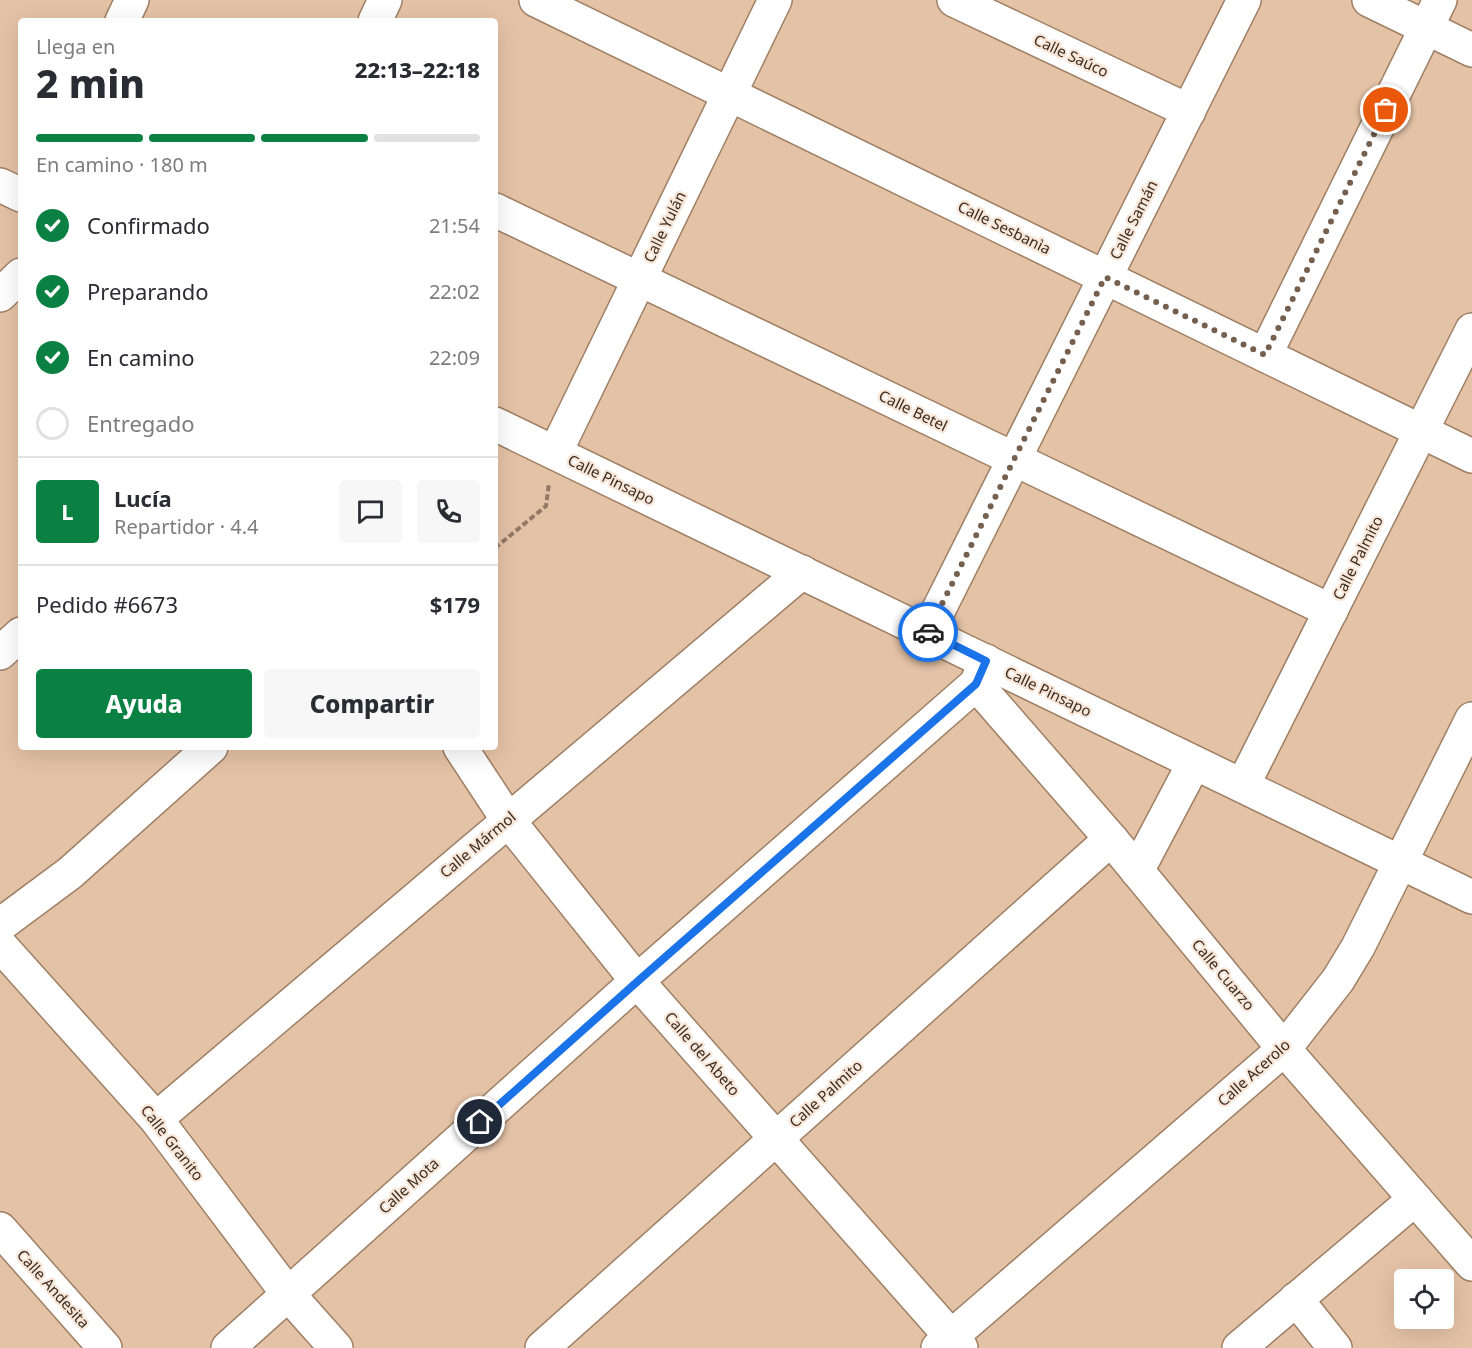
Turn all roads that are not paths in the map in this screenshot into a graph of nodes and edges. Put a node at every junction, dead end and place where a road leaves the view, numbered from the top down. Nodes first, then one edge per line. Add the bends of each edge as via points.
1 (132, 0) edge
2 (384, 0) edge
3 (536, 0) edge
4 (775, 0) edge
5 (954, 0) edge
6 (1244, 0) edge
7 (1369, 0) edge
8 (1433, 14) edge
9 (123, 18) edge
10 (376, 18) edge
11 (1472, 50) edge
12 (729, 94) junction
13 (1189, 111) junction
14 (0, 185) edge
15 (18, 194) edge
16 (498, 211) edge
17 (1105, 277) junction
18 (18, 278) edge
19 (639, 279) junction
20 (0, 295) edge
21 (1472, 330) edge
22 (1265, 355) junction
23 (498, 425) edge
24 (1421, 431) junction
25 (555, 453) junction
26 (1472, 456) edge
27 (1014, 459) junction
28 (802, 573) junction
29 (1331, 611) junction
30 (927, 633) junction
31 (18, 637) edge
32 (0, 653) edge
33 (981, 672) junction
34 (1472, 718) edge
35 (208, 750) edge
36 (462, 750) edge
37 (1194, 763) junction
38 (1244, 785) junction
39 (508, 820) junction
40 (1111, 839) junction
41 (1401, 864) junction
42 (1137, 871) junction
43 (1472, 897) edge
44 (0, 924) edge
45 (0, 945) edge
46 (638, 981) junction
47 (1284, 1049) junction
48 (156, 1119) junction
49 (776, 1138) junction
50 (1415, 1199) junction
51 (0, 1229) edge
52 (1472, 1264) edge
53 (288, 1294) junction
54 (1296, 1299) junction
55 (950, 1344) edge
56 (105, 1348) edge
57 (228, 1348) edge
58 (336, 1348) edge
59 (542, 1348) edge
60 (1239, 1348) edge
61 (1335, 1348) edge

1 - 9 street
2 - 10 street
3 - 12 street, Calle Sesbanìa
4 - 12 street, Calle Yulán
5 - 13 street, Calle Saúco
6 - 13 street, Calle Samán
7 - 8 street
8 - 11 street
8 - 22 street
12 - 17 street, Calle Sesbanìa
12 - 19 street, Calle Yulán
13 - 17 street, Calle Samán
14 - 15 street
16 - 19 street, Calle Betel
17 - 22 street, Calle Sesbanìa
17 - 27 street, Calle Samán
18 - 20 street
19 - 25 street, Calle Yulán
19 - 27 street, Calle Betel
21 - 24 street, Calle Palmito
22 - 24 street, Calle Sesbanìa
23 - 25 street, Calle Pinsapo
24 - 26 street, Calle Sesbanìa
24 - 29 street, Calle Palmito
25 - 28 street, Calle Pinsapo
27 - 29 street, Calle Betel
27 - 30 street, Calle Samán
28 - 30 street, Calle Pinsapo
28 - 39 street, Calle Mármol
29 - 38 street, Calle Palmito
30 - 33 street, Calle Pinsapo
31 - 32 street
33 - 37 street, Calle Pinsapo
33 - 40 street, Calle Cuarzo
33 - 46 street, Calle Mota
34 - 41 street, Calle Acerolo
35 - 44 street via 70,873
36 - 39 street, Calle del Abeto
37 - 38 street, Calle Pinsapo
37 - 42 street
38 - 41 street, Calle Pinsapo
39 - 46 street, Calle del Abeto
39 - 48 street, Calle Mármol
40 - 42 street, Calle Cuarzo
40 - 49 street, Calle Palmito
41 - 43 street, Calle Pinsapo
41 - 47 street, Calle Acerolo via 1338,980
42 - 47 street, Calle Cuarzo
45 - 48 street, Calle Granito
46 - 49 street, Calle del Abeto
46 - 53 street, Calle Mota
47 - 50 street, Calle Cuarzo
47 - 55 street, Calle Acerolo
48 - 53 street, Calle Granito
49 - 55 street, Calle del Abeto
49 - 59 street, Calle Palmito
50 - 52 street, Calle Cuarzo
50 - 54 street
51 - 56 street, Calle Andesita
53 - 57 street, Calle Mota
53 - 58 street, Calle Granito
54 - 60 street
54 - 61 street

